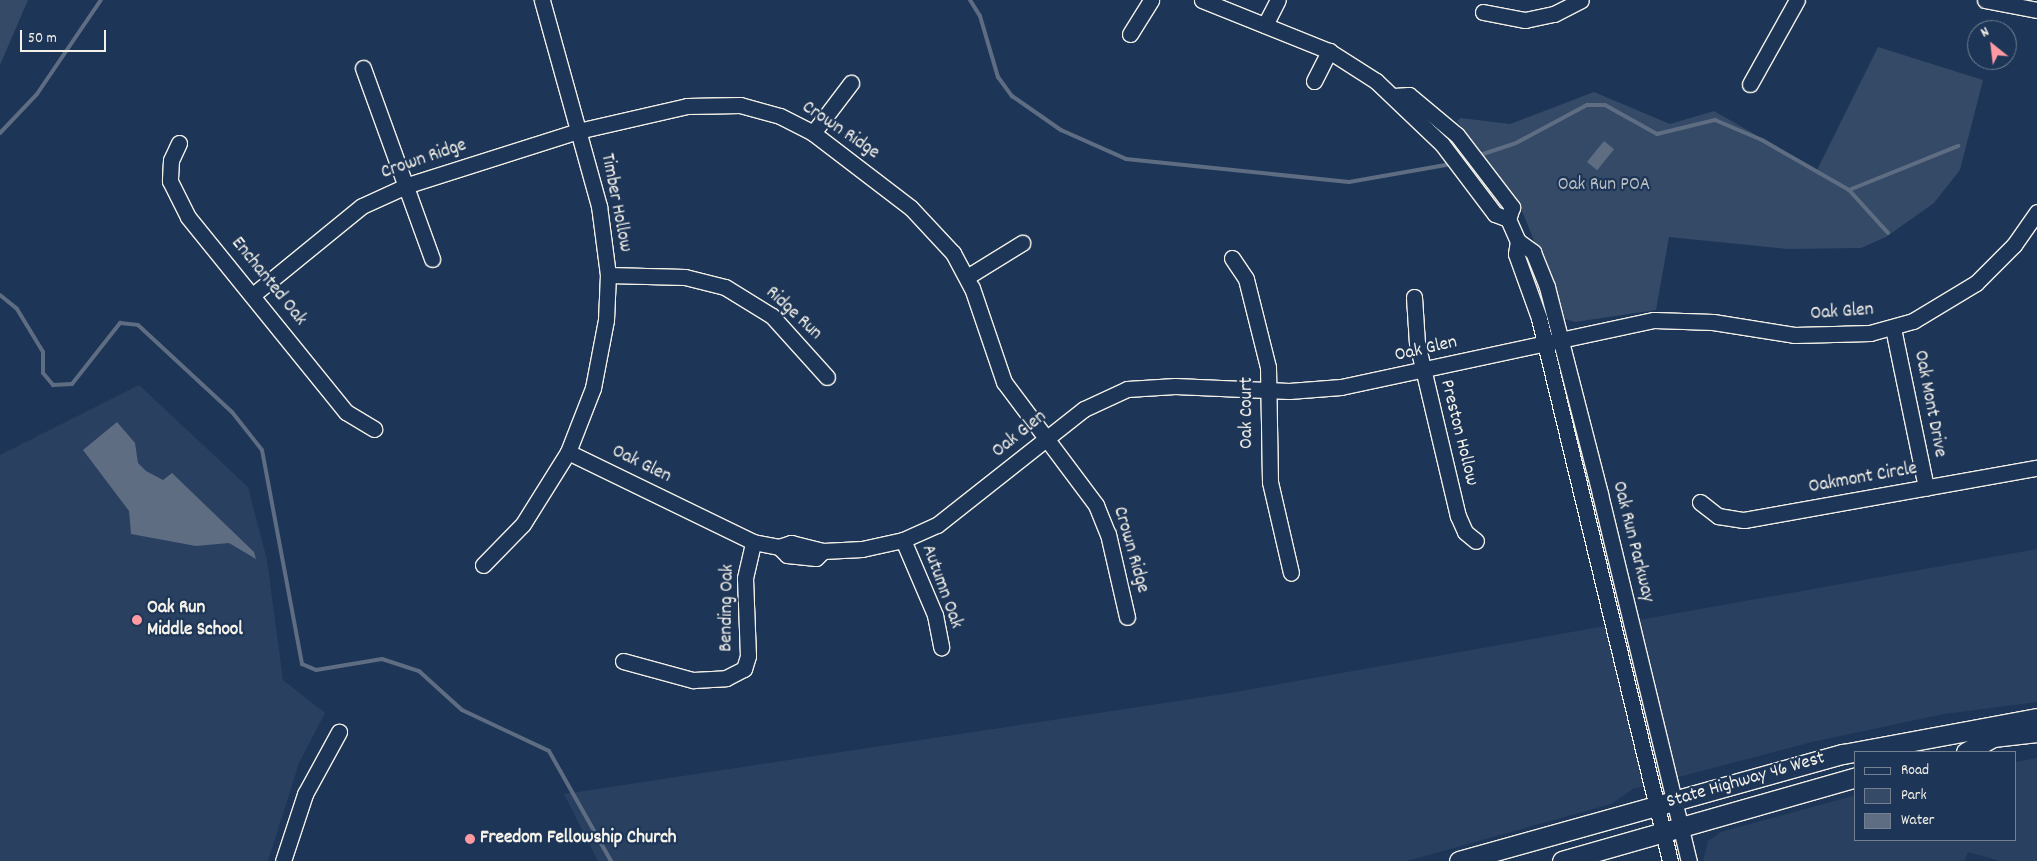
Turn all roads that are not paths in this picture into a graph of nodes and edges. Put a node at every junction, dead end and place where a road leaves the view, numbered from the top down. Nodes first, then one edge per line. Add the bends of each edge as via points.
1 (542, 0) edge
2 (1151, 0) edge
3 (1202, 0) edge
4 (1278, 0) edge
5 (1581, 0) edge
6 (1796, 0) edge
7 (1985, 0) edge
8 (2037, 10) edge
9 (1483, 12) dead end
10 (1265, 26) junction
11 (1130, 34) dead end
12 (1328, 51) junction
13 (363, 68) dead end
14 (1314, 81) dead end
15 (851, 83) dead end
16 (1750, 84) dead end
17 (1394, 96) junction
18 (578, 131) junction
19 (813, 133) junction
20 (179, 143) dead end
21 (408, 185) junction
22 (2037, 212) edge
23 (1508, 219) junction
24 (1022, 243) dead end
25 (1232, 258) dead end
26 (432, 259) dead end
27 (608, 275) junction
28 (967, 277) junction
29 (254, 294) junction
30 (1414, 297) dead end
31 (1893, 328) junction
32 (1551, 340) junction
33 (1423, 372) junction
34 (827, 377) dead end
35 (1269, 391) junction
36 (374, 430) dead end
37 (1048, 438) junction
38 (568, 452) junction
39 (2037, 468) edge
40 (1926, 488) junction
41 (1700, 502) dead end
42 (903, 540) junction
43 (1476, 541) dead end
44 (753, 542) junction
45 (483, 565) dead end
46 (1291, 573) dead end
47 (1127, 617) dead end
48 (941, 648) dead end
49 (623, 661) dead end
50 (2037, 718) edge
51 (339, 732) dead end
52 (2037, 732) edge
53 (2037, 744) edge
54 (1865, 751) edge
55 (1968, 751) edge
56 (1982, 751) edge
57 (1854, 754) edge
58 (1854, 778) edge
59 (1676, 802) junction
60 (1657, 807) junction
61 (1682, 826) junction
62 (1664, 831) junction
63 (283, 861) edge
64 (1459, 861) edge
65 (1562, 861) edge
66 (1670, 861) edge
67 (1689, 861) edge

1 - 18 street, Timber Hollow
2 - 11 street
3 - 10 street, Oak Run Parkway
4 - 10 street
5 - 9 street via 1554,14 1525,20
6 - 16 street
7 - 8 street
10 - 12 street, Oak Run Parkway
12 - 14 street
12 - 17 street, Oak Run Parkway
13 - 21 street
15 - 19 street
17 - 23 street, Oak Run Parkway via 1482,193 1496,214
17 - 23 street, Oak Run Parkway via 1409,95 1457,135 1512,207
18 - 19 street, Crown Ridge via 702,104 755,109
18 - 21 street, Crown Ridge
18 - 27 street, Timber Hollow via 599,206
19 - 28 street, Crown Ridge via 926,221
20 - 29 street, Enchanted Oak via 169,170 180,206
21 - 26 street
21 - 29 street, Crown Ridge via 362,206
22 - 31 street, Oak Glen via 2014,245 1976,283 1935,310
23 - 32 street, Oak Run Parkway via 1518,241 1533,252
24 - 28 street
25 - 35 street, Oak Court via 1249,288 1268,367
27 - 34 street, Ridge Run via 685,277 725,287 772,316
27 - 38 street, Timber Hollow via 598,370
28 - 37 street, Crown Ridge via 1002,377
29 - 36 street, Enchanted Oak via 346,412
30 - 33 street, Preston Hollow via 1414,330
31 - 32 street, Oak Glen via 1847,336 1794,335 1680,319
31 - 40 street, Oak Mont Drive
32 - 33 street, Oak Glen
32 - 59 street, Oak Run Parkway
32 - 60 street, Oak Run Parkway
33 - 35 street, Oak Glen via 1341,387
33 - 43 street, Preston Hollow via 1458,516 1465,532
35 - 37 street, Oak Glen via 1175,386 1127,389 1084,409
35 - 46 street, Oak Court via 1270,482
37 - 42 street, Oak Glen via 954,514
37 - 47 street, Crown Ridge via 1096,505 1108,534
38 - 44 street, Oak Glen
38 - 45 street, Timber Hollow via 523,524
39 - 40 street, Oakmont Circle
40 - 41 street, Oakmont Circle via 1744,520 1718,516
42 - 44 street, Oak Glen via 823,551 816,558 787,555 779,547
42 - 48 street, Autumn Oak via 934,615
44 - 49 street, Bending Oak via 745,578 748,656 744,669 726,678 693,680
50 - 54 main road, State Highway 46 West via 1902,741
51 - 63 street via 305,794
52 - 55 main road via 1993,737
53 - 56 main road
57 - 59 main road, State Highway 46 West
58 - 61 main road, State Highway 46 West
59 - 60 main road, State Highway 46 West
59 - 61 street, Oak Run Parkway
60 - 62 street, Oak Run Parkway
60 - 64 main road, State Highway 46 West
61 - 62 main road, State Highway 46 West
61 - 67 street, Oak Run Parkway
62 - 65 main road, State Highway 46 West
62 - 66 street, Oak Run Parkway

